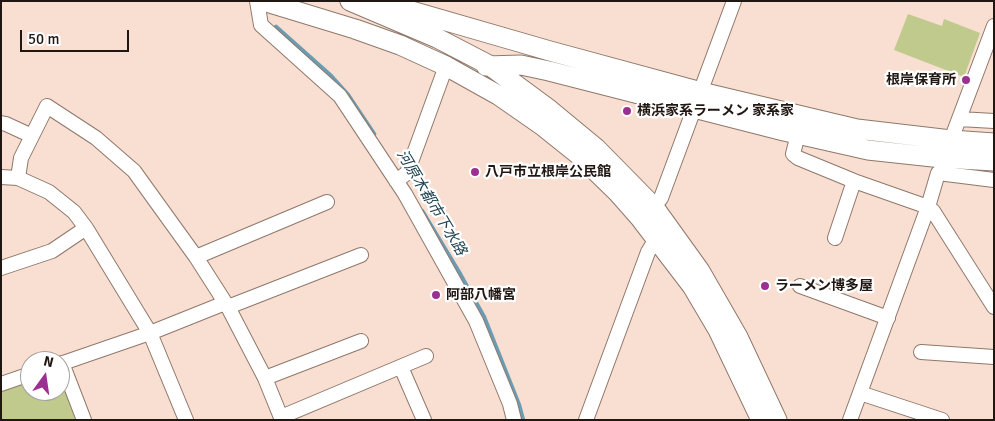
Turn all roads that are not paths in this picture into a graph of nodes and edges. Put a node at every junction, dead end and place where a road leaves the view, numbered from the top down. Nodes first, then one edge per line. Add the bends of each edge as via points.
1 (257, 1) edge
2 (263, 1) edge
3 (350, 1) edge
4 (377, 1) edge
5 (734, 1) edge
6 (994, 26) edge
7 (990, 47) edge
8 (446, 66) junction
9 (489, 66) junction
10 (698, 100) junction
11 (959, 119) junction
12 (994, 121) edge
13 (1, 123) edge
14 (798, 134) junction
15 (32, 136) junction
16 (951, 140) junction
17 (994, 143) edge
18 (994, 161) edge
19 (1, 177) edge
20 (18, 178) junction
21 (994, 180) edge
22 (396, 181) junction
23 (854, 181) junction
24 (327, 202) dead end
25 (928, 207) junction
26 (647, 213) junction
27 (86, 228) junction
28 (835, 238) dead end
29 (656, 240) junction
30 (361, 255) dead end
31 (196, 258) junction
32 (1, 268) edge
33 (800, 286) dead end
34 (227, 305) junction
35 (994, 307) edge
36 (888, 318) junction
37 (150, 333) junction
38 (361, 342) dead end
39 (921, 352) dead end
40 (426, 356) dead end
41 (994, 357) edge
42 (70, 360) edge
43 (401, 367) junction
44 (20, 377) edge
45 (265, 378) junction
46 (1, 384) edge
47 (70, 385) edge
48 (860, 393) junction
49 (282, 418) edge
50 (84, 420) edge
51 (186, 420) edge
52 (424, 420) edge
53 (514, 420) edge
54 (586, 420) edge
55 (761, 420) edge
56 (777, 420) edge
57 (850, 420) edge
58 (942, 420) edge

1 - 22 street via 261,25 340,96
2 - 8 street via 355,29
3 - 9 street via 437,38
4 - 10 street via 550,51
5 - 10 street
6 - 7 street
7 - 11 street
8 - 9 street
8 - 22 street via 407,173
8 - 26 street via 498,95 544,127 618,193
9 - 10 street via 520,65
9 - 26 street via 596,148
10 - 14 street
10 - 16 street via 856,129
10 - 26 street via 661,198
11 - 12 street
11 - 16 street
13 - 15 street
14 - 18 street via 868,150
14 - 23 street via 793,154
15 - 20 street via 21,158
15 - 31 street via 47,106 96,138 134,171
16 - 17 street
19 - 20 street
20 - 27 street via 49,192 74,212
21 - 25 street via 938,173
22 - 53 street via 476,321
23 - 25 street
23 - 28 street
24 - 31 street
25 - 35 street
25 - 36 street
26 - 29 street
26 - 56 street via 700,271 738,337
27 - 32 street via 52,251
27 - 37 street
29 - 54 street via 648,252
29 - 55 street via 692,286 718,330
30 - 34 street
31 - 34 street
33 - 36 street
34 - 37 street
34 - 45 street
36 - 48 street
37 - 42 street
37 - 51 street
38 - 45 street
39 - 41 street
40 - 43 street
43 - 49 street
43 - 52 street
44 - 46 street
45 - 49 street
47 - 50 street
48 - 57 street
48 - 58 street

